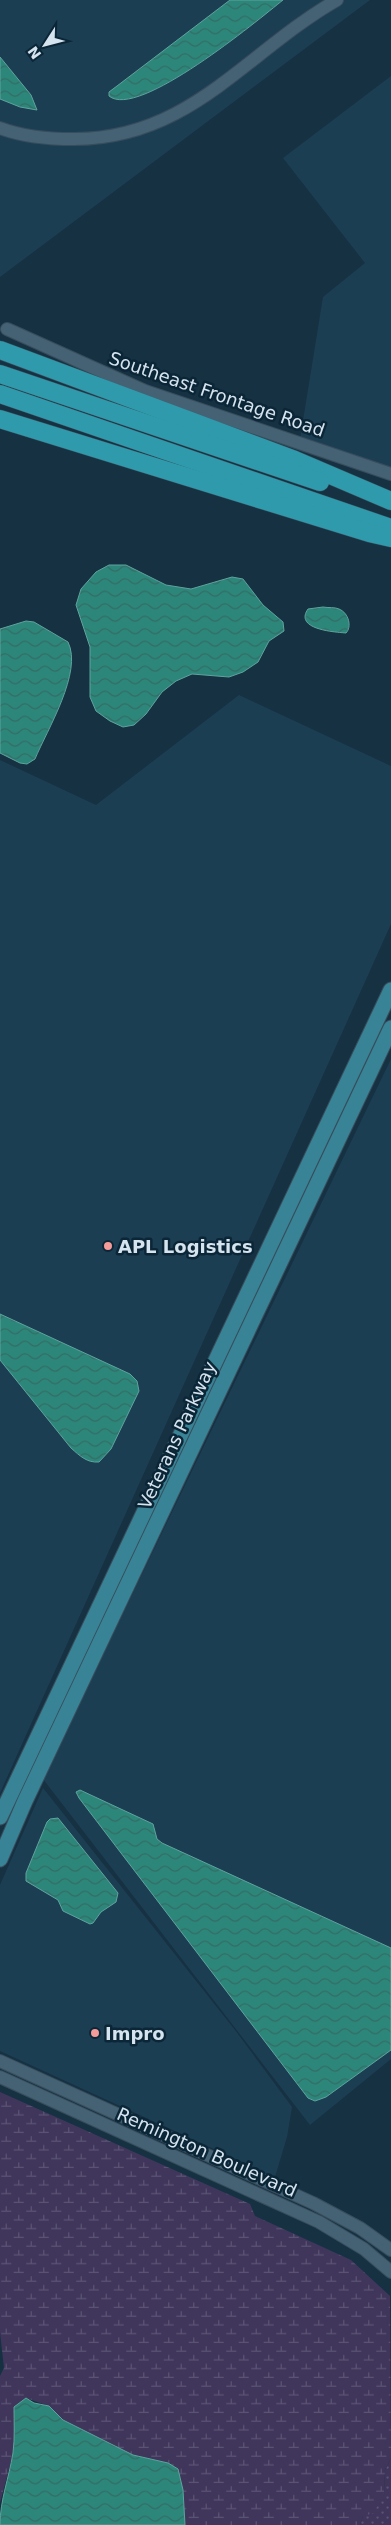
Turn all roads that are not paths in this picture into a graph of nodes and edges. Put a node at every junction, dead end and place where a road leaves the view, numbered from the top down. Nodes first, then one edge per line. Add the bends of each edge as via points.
1 (337, 0) edge
2 (0, 128) edge
3 (7, 329) dead end
4 (0, 350) edge
5 (0, 374) edge
6 (0, 394) edge
7 (0, 419) edge
8 (391, 474) edge
9 (391, 501) edge
10 (391, 507) edge
11 (391, 528) edge
12 (391, 538) edge
13 (391, 990) edge
14 (391, 1028) edge
15 (0, 1817) edge
16 (0, 1859) edge
17 (0, 2061) edge
18 (0, 2077) edge
19 (391, 2250) edge
20 (391, 2272) edge

1 - 2 street via 203,98 169,119 134,132 90,139 52,139 16,134
3 - 8 street, Southeast Frontage Road via 145,391
4 - 9 highway via 295,460
5 - 10 highway
6 - 11 highway
7 - 12 highway
13 - 15 main road, Veterans Parkway
14 - 16 main road, Veterans Parkway
17 - 19 street, Remington Boulevard via 313,2203 360,2228
18 - 20 street, Remington Boulevard via 319,2222 364,2250

